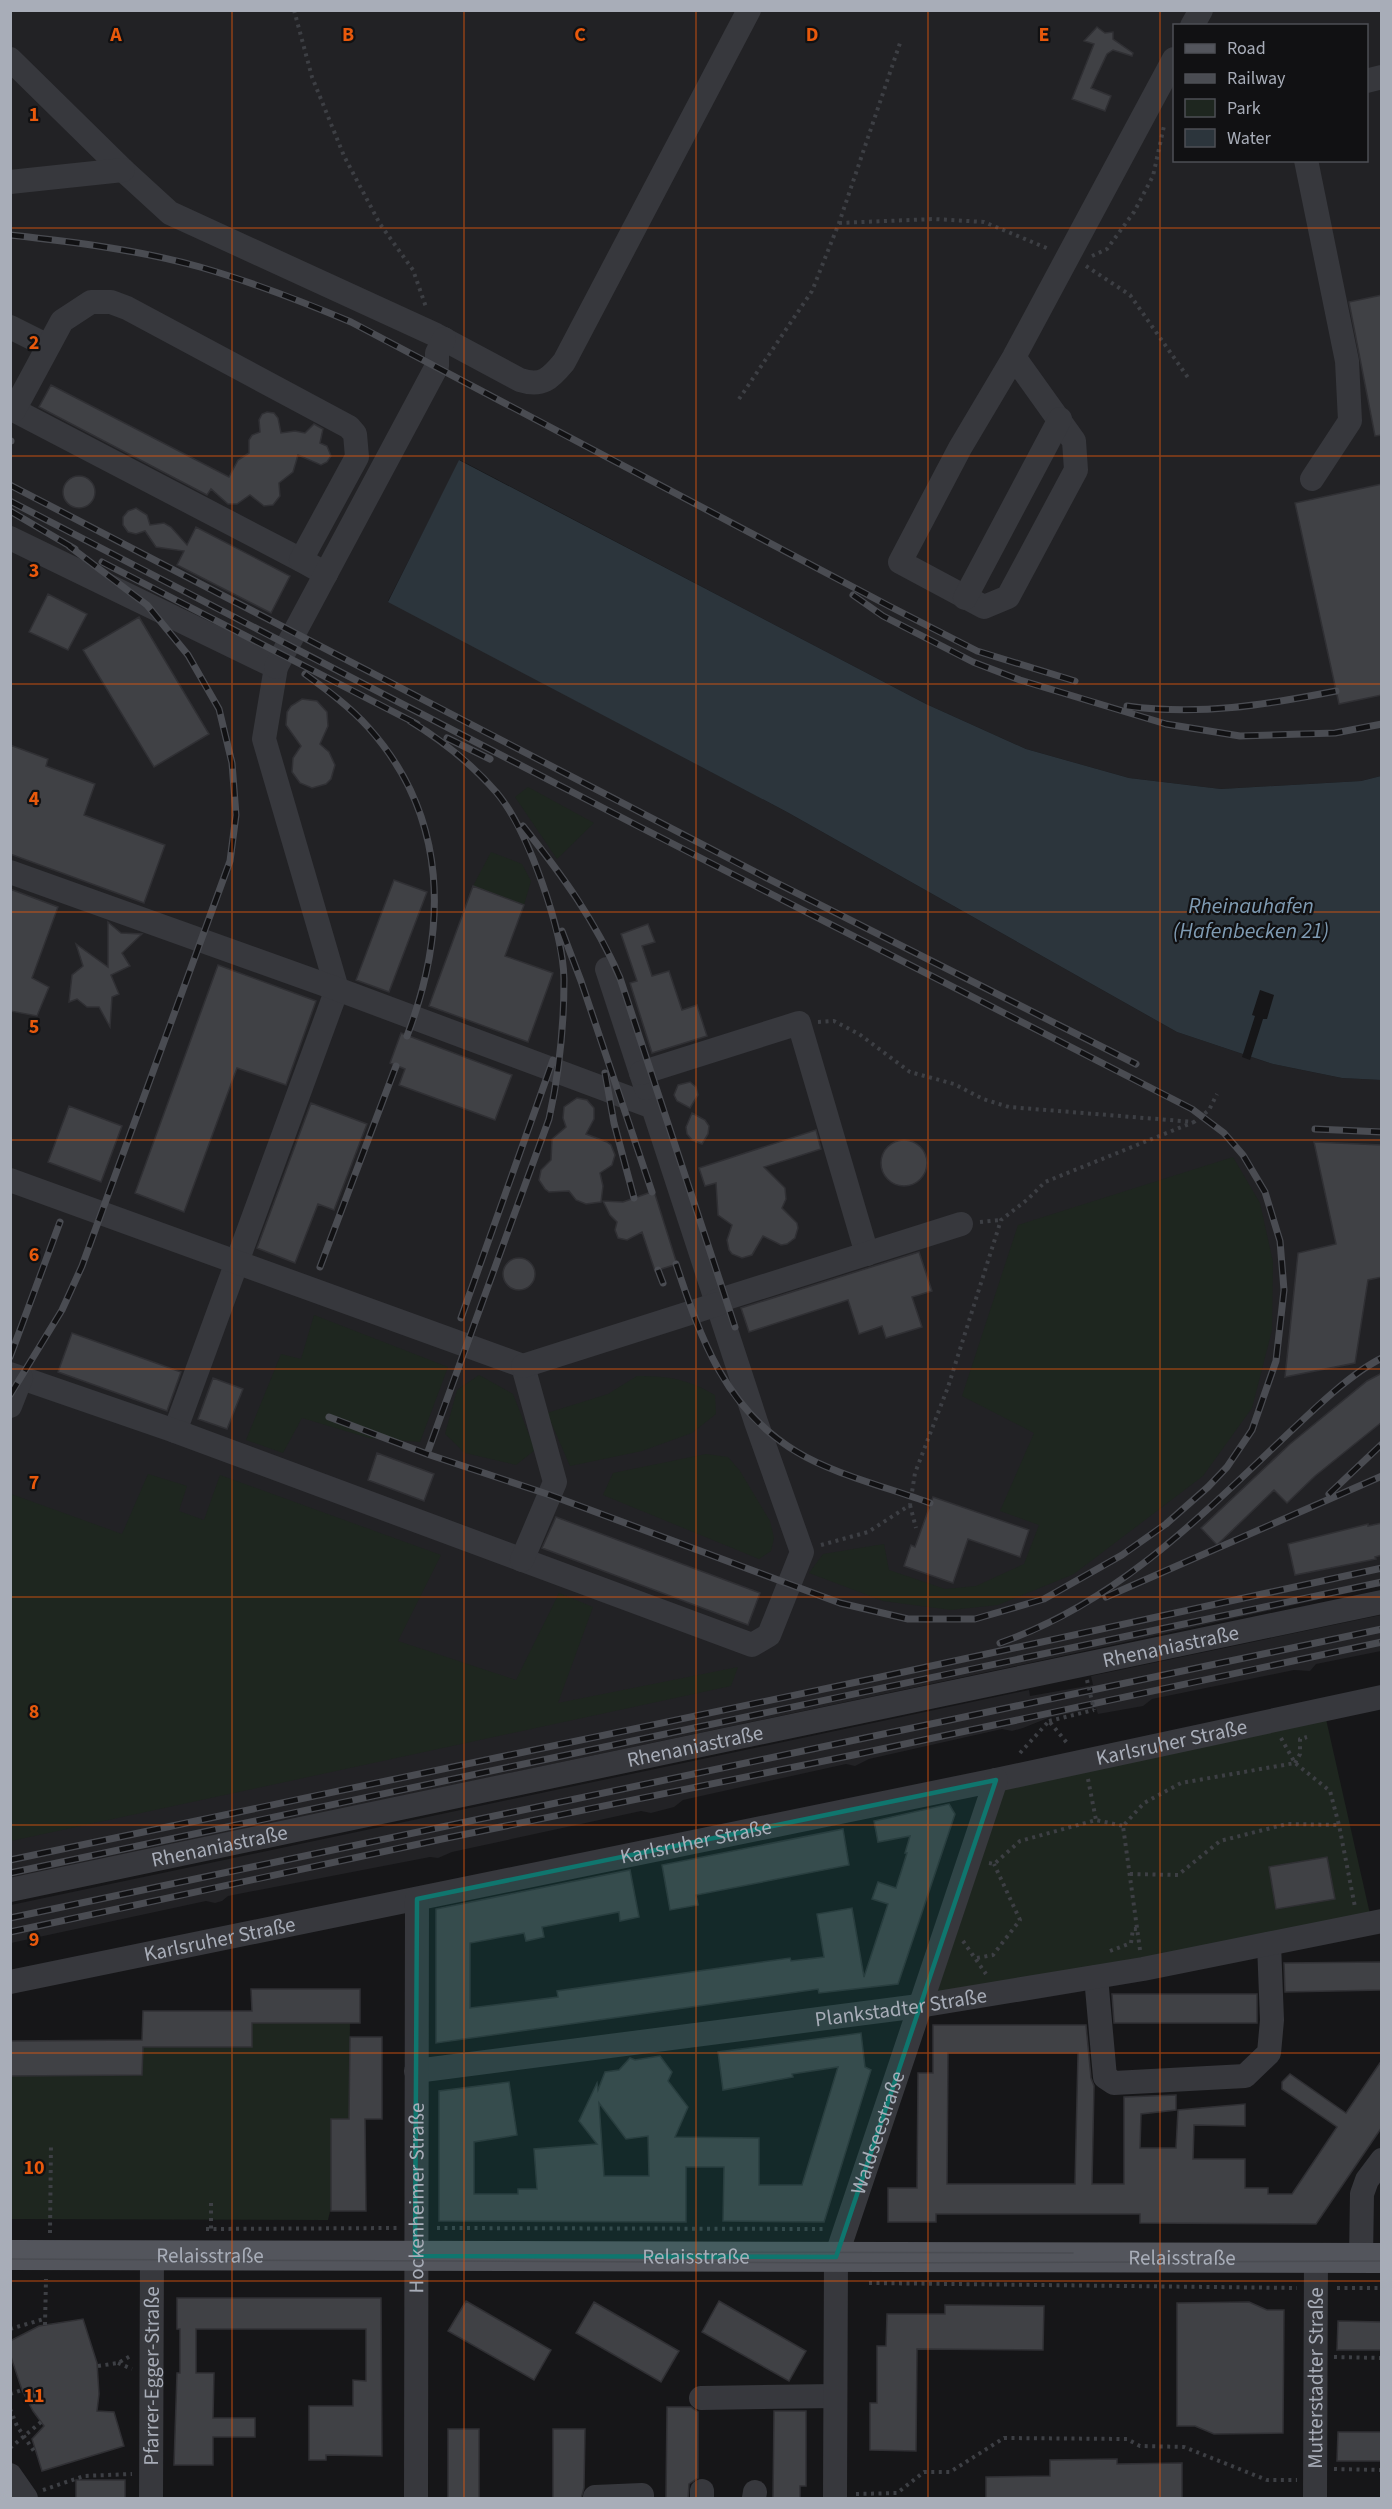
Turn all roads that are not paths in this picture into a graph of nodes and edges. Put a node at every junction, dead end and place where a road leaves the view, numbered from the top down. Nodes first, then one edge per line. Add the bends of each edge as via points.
1 (749, 10) edge
2 (1201, 10) edge
3 (1193, 24) edge
4 (10, 59) edge
5 (1173, 61) edge
6 (1306, 162) edge
7 (123, 170) junction
8 (10, 182) edge
9 (10, 327) edge
10 (440, 337) junction
11 (48, 346) junction
12 (1014, 357) junction
13 (12, 409) edge
14 (1060, 419) junction
15 (1312, 479) dead end
16 (10, 538) edge
17 (301, 560) junction
18 (326, 574) junction
19 (965, 598) junction
20 (276, 667) junction
21 (10, 872) edge
22 (608, 969) dead end
23 (337, 989) junction
24 (641, 1073) junction
25 (652, 1107) junction
26 (10, 1180) edge
27 (961, 1224) dead end
28 (867, 1254) junction
29 (236, 1262) junction
30 (717, 1303) junction
31 (523, 1366) junction
32 (16, 1376) edge
33 (10, 1406) edge
34 (175, 1431) junction
35 (522, 1560) junction
36 (1382, 1602) edge
37 (1382, 1697) edge
38 (996, 1780) junction
39 (10, 1890) edge
40 (417, 1899) junction
41 (1370, 1924) edge
42 (1269, 1944) junction
43 (1096, 1977) junction
44 (10, 1982) edge
45 (919, 2006) junction
46 (416, 2071) junction
47 (1382, 2160) edge
48 (416, 2242) junction
49 (840, 2244) junction
50 (10, 2255) edge
51 (152, 2255) junction
52 (1316, 2258) junction
53 (1371, 2258) edge
54 (835, 2396) junction
55 (701, 2398) dead end
56 (10, 2475) edge
57 (1315, 2483) edge
58 (835, 2497) edge
59 (25, 2498) edge
60 (151, 2499) edge
61 (416, 2499) edge
62 (595, 2499) edge
63 (642, 2499) edge

1 - 10 street via 564,363 554,374 544,383 532,384
2 - 3 street
4 - 7 street
5 - 12 street via 1073,260
6 - 15 street via 1347,362 1350,421
7 - 8 street
7 - 10 street via 170,213
9 - 11 street
10 - 18 street via 437,366
11 - 13 street
11 - 17 street via 62,321 75,311 92,302 111,302 349,427 355,434 357,457
12 - 14 street
12 - 19 street via 900,562
13 - 17 street
14 - 19 street
14 - 19 street via 1074,441 1076,470 1014,587 1008,597 984,608
16 - 20 street
17 - 18 street
18 - 20 street
20 - 23 street via 264,739
21 - 23 street
22 - 24 street
23 - 25 street
23 - 29 street
24 - 25 street
24 - 28 street via 800,1023
25 - 30 street
26 - 29 street
27 - 28 street
28 - 30 street
29 - 31 street
29 - 34 street
30 - 31 street
30 - 35 street via 802,1552 769,1635 752,1645
31 - 35 street via 555,1482
32 - 33 street
32 - 34 street
34 - 35 street
36 - 39 street, Rhenaniastraße
37 - 38 street, Karlsruher Straße
38 - 40 street, Karlsruher Straße
38 - 45 street, Waldseestraße
40 - 44 street, Karlsruher Straße
40 - 46 street, Hockenheimer Straße
41 - 42 street, Plankstadter Straße
42 - 43 street, Plankstadter Straße
42 - 43 street via 1269,2053 1245,2076 1113,2083 1105,2077
43 - 45 street, Plankstadter Straße
45 - 46 street, Plankstadter Straße
45 - 49 street, Waldseestraße
46 - 48 street, Hockenheimer Straße
47 - 53 street via 1362,2194
48 - 49 main road, Relaisstraße
48 - 51 main road, Relaisstraße
48 - 61 street, Hockenheimer Straße
49 - 52 main road, Relaisstraße
49 - 54 street, Waldseestraße
50 - 51 main road, Relaisstraße
51 - 60 street, Pfarrer-Egger-Straße
52 - 53 main road, Relaisstraße
52 - 57 street, Mutterstadter Straße
54 - 55 street
54 - 58 street, Waldseestraße
56 - 59 street
62 - 63 street via 642,2495

